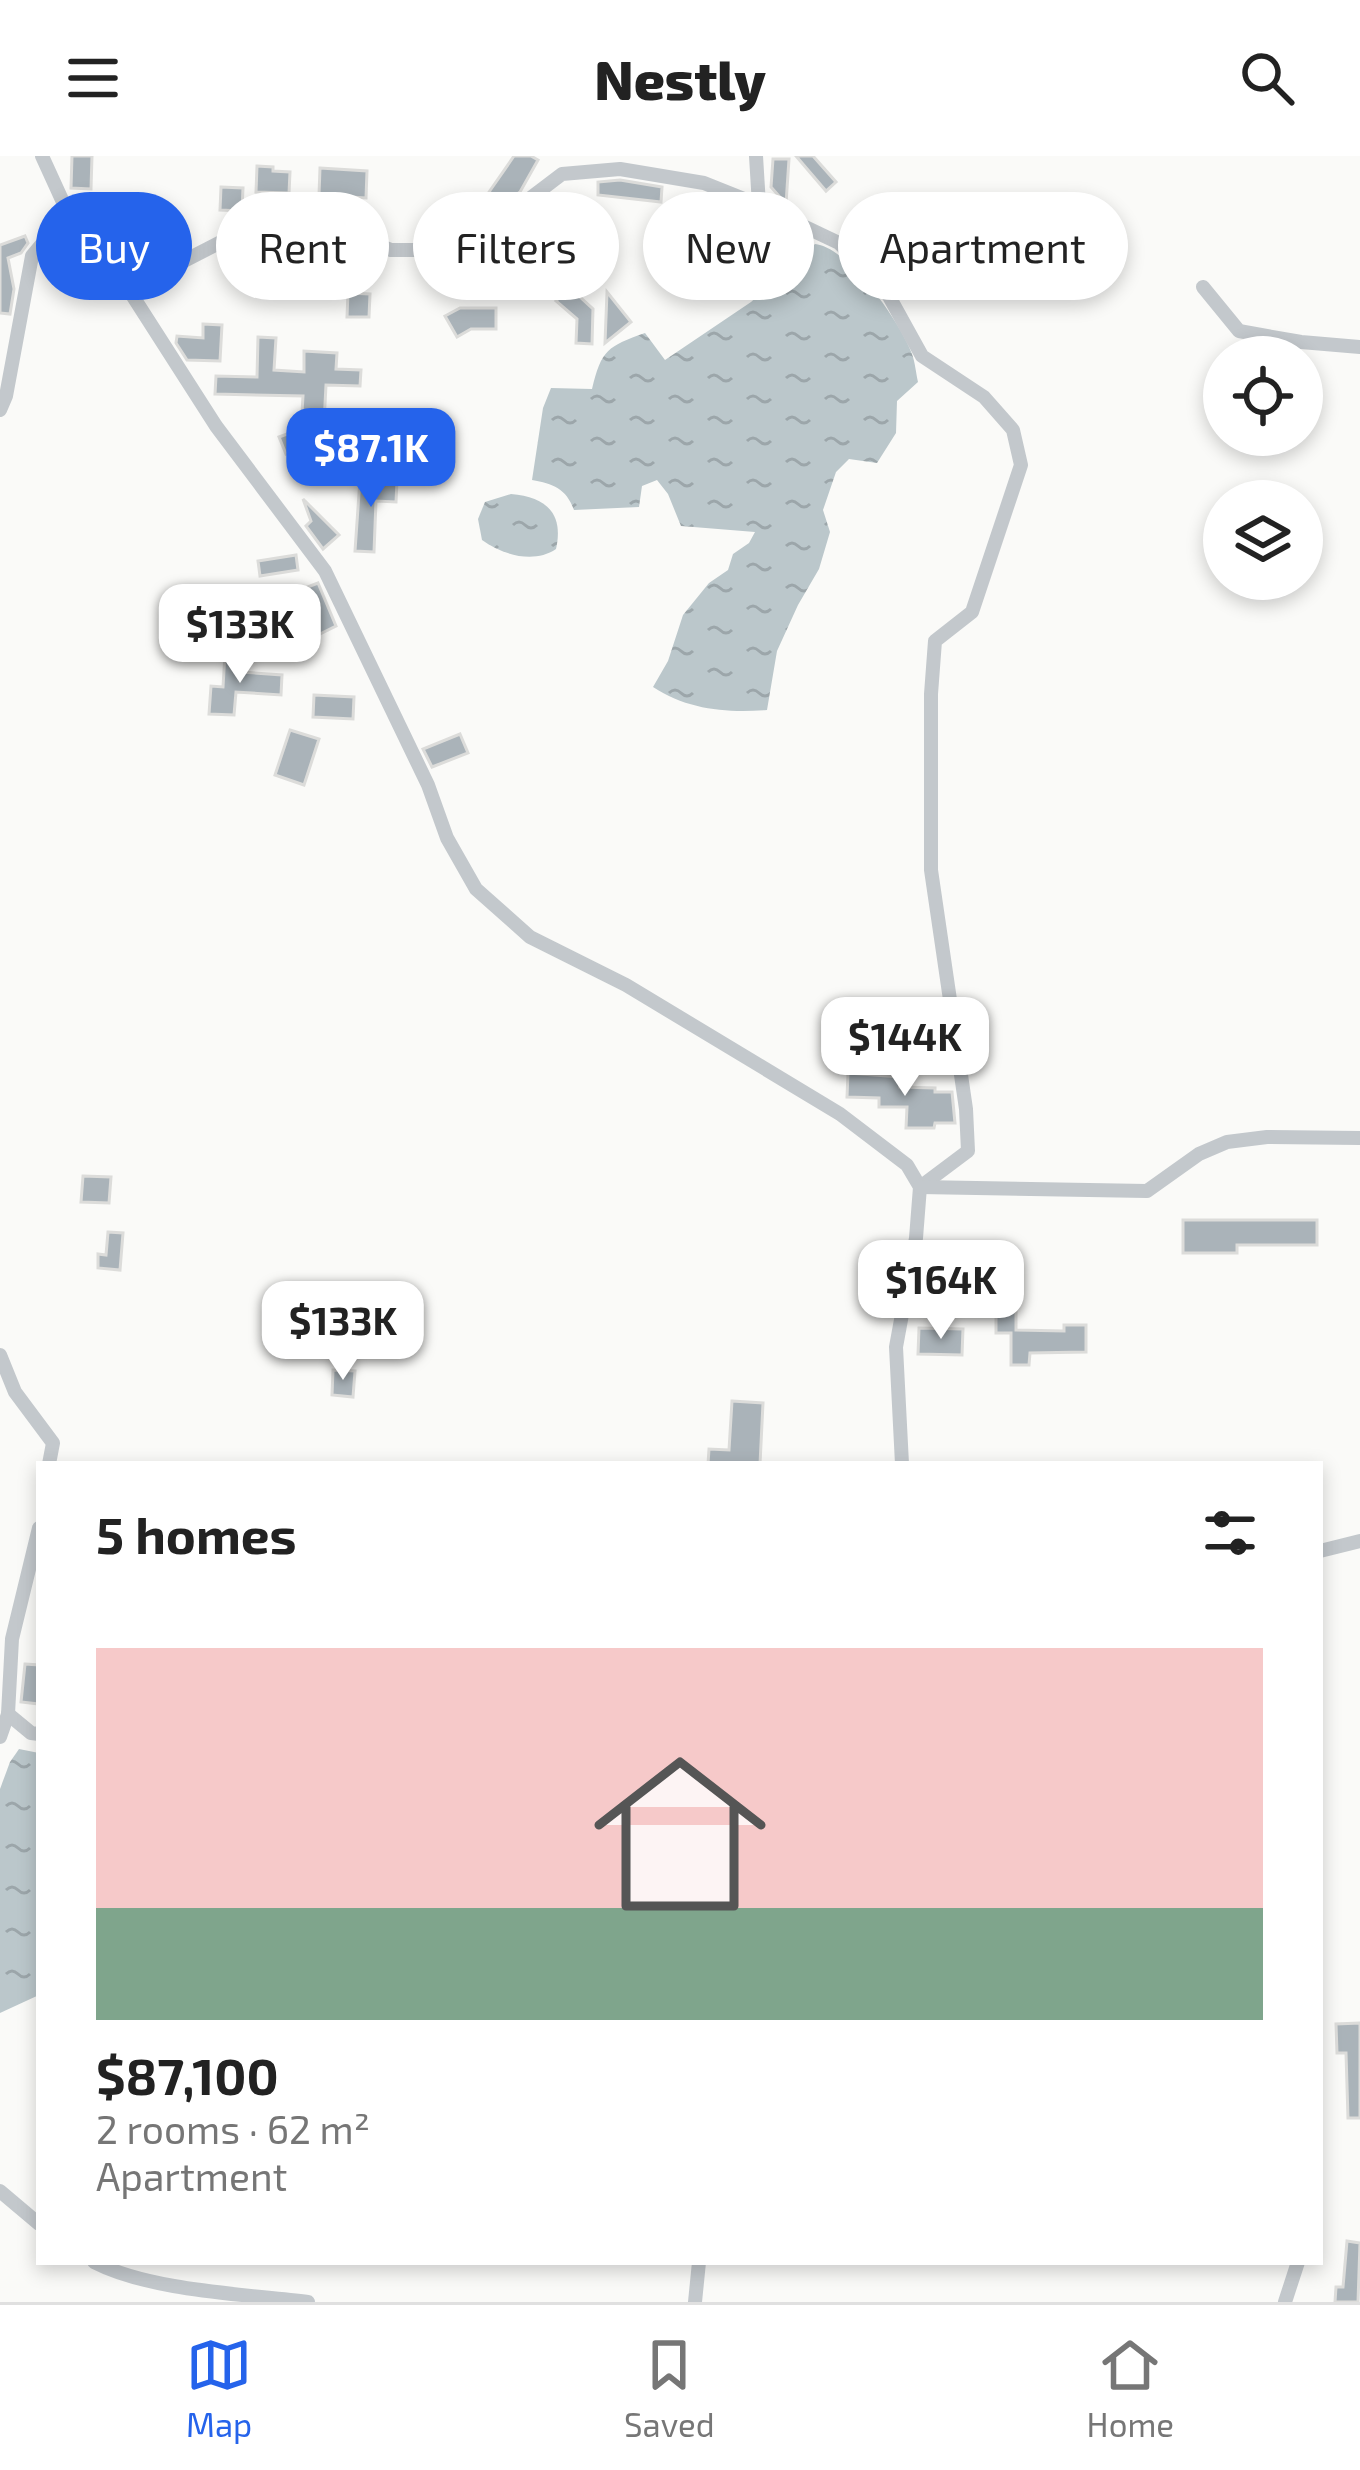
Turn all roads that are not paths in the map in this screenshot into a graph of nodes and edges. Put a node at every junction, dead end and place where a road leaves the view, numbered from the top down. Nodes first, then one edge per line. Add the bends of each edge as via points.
1 (42, 156) edge
2 (756, 156) edge
3 (58, 192) edge
4 (726, 192) edge
5 (757, 192) edge
6 (814, 231) edge
7 (36, 251) edge
8 (192, 257) edge
9 (1203, 286) dead end
10 (135, 300) edge
11 (1360, 347) edge
12 (0, 410) edge
13 (1360, 1138) edge
14 (920, 1187) junction
15 (0, 1355) edge
16 (50, 1461) edge
17 (902, 1461) edge
18 (36, 1538) edge
19 (1360, 1541) edge
20 (1323, 1550) edge
21 (6, 1637) edge
22 (8, 1714) junction
23 (36, 1734) edge
24 (0, 1737) edge
25 (0, 2191) edge
26 (36, 2221) edge
27 (99, 2265) edge
28 (699, 2265) edge
29 (1297, 2265) edge
30 (308, 2302) edge
31 (695, 2302) edge
32 (1285, 2302) edge

1 - 3 street
2 - 5 street
4 - 8 street via 620,169 562,174 462,250 392,250 344,231 285,225
6 - 14 street via 839,243 885,289 922,356 985,397 1012,430 1021,465 972,611 935,641 932,870 968,1151
7 - 12 street
9 - 11 street via 1240,332
10 - 14 street via 216,426 326,571 476,889 530,937 840,1114 908,1165
13 - 14 street via 1227,1142 1147,1191
14 - 17 street via 896,1347
15 - 16 street via 15,1392 53,1443
18 - 21 street
19 - 20 street
21 - 22 street
22 - 23 street
22 - 24 street
25 - 26 street
27 - 30 street via 143,2279
28 - 31 street
29 - 32 street

